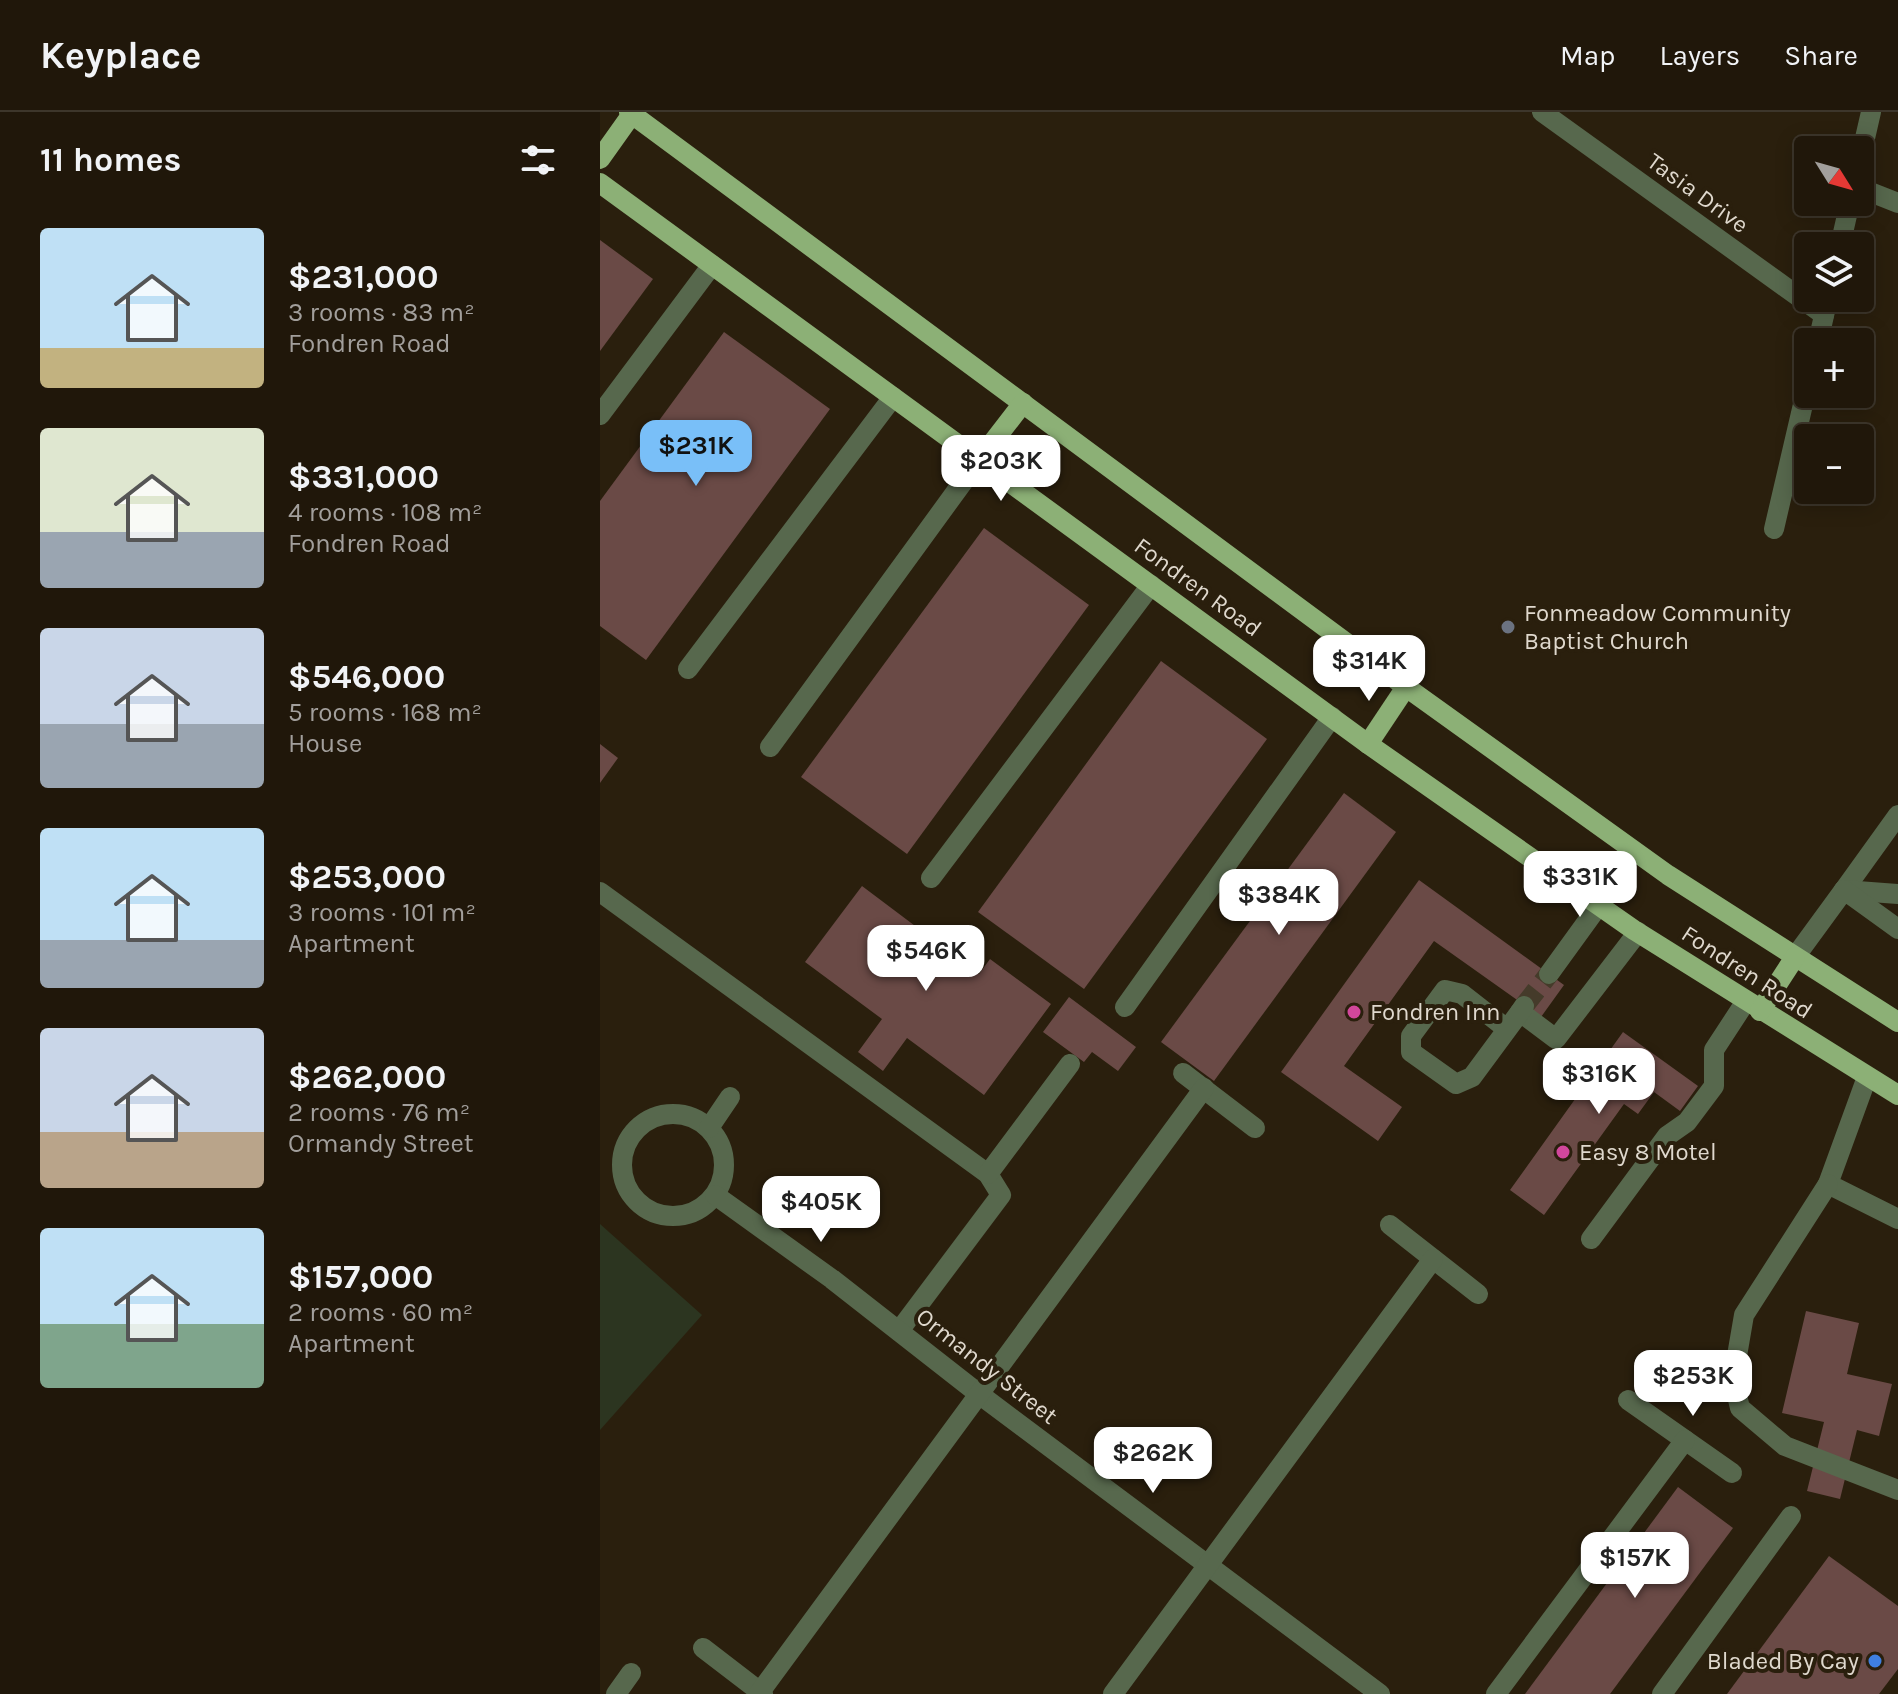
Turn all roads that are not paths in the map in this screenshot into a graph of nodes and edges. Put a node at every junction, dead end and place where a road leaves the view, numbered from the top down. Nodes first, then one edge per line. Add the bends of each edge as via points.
1 (1542, 112) edge
2 (1871, 112) edge
3 (630, 113) edge
4 (1866, 136) edge
5 (600, 159) edge
6 (600, 183) edge
7 (1874, 194) edge
8 (1898, 203) edge
9 (712, 265) junction
10 (1794, 285) edge
11 (893, 397) junction
12 (1023, 403) junction
13 (1802, 408) edge
14 (600, 415) edge
15 (979, 460) junction
16 (1774, 529) dead end
17 (1151, 585) junction
18 (688, 669) dead end
19 (1406, 687) junction
20 (1332, 717) junction
21 (1368, 744) junction
22 (770, 747) dead end
23 (1898, 815) edge
24 (931, 878) dead end
25 (1844, 890) junction
26 (600, 892) edge
27 (1898, 894) edge
28 (1599, 905) junction
29 (1898, 929) edge
30 (1638, 932) junction
31 (1795, 957) junction
32 (1549, 974) tunnel mouth
33 (1753, 1006) junction
34 (1125, 1007) dead end
35 (1517, 1016) junction
36 (1898, 1022) edge
37 (1070, 1064) dead end
38 (1183, 1073) dead end
39 (1867, 1077) junction
40 (1204, 1088) junction
41 (1898, 1095) edge
42 (730, 1097) dead end
43 (709, 1128) junction
44 (1255, 1128) dead end
45 (988, 1174) junction
46 (1828, 1184) junction
47 (715, 1195) junction
48 (1898, 1219) edge
49 (1390, 1225) dead end
50 (1591, 1239) dead end
51 (1433, 1259) junction
52 (1478, 1294) dead end
53 (899, 1331) junction
54 (979, 1394) junction
55 (1628, 1400) dead end
56 (1685, 1440) junction
57 (1732, 1473) dead end
58 (1898, 1490) edge
59 (1791, 1516) dead end
60 (1209, 1564) junction
61 (703, 1648) dead end
62 (631, 1673) dead end
63 (761, 1693) edge
64 (616, 1694) edge
65 (1113, 1694) edge
66 (1380, 1694) edge
67 (1496, 1694) edge
68 (1662, 1694) edge

1 - 10 street, Tasia Drive
2 - 4 street
3 - 5 main road
3 - 12 main road, Fondren Road
6 - 9 main road, Fondren Road
7 - 8 street
9 - 11 main road, Fondren Road
9 - 14 street
11 - 15 main road, Fondren Road
11 - 18 street
12 - 15 main road
12 - 19 main road, Fondren Road
13 - 16 street
15 - 17 main road, Fondren Road
15 - 22 street
17 - 20 main road, Fondren Road
17 - 24 street
19 - 21 main road
19 - 31 main road, Fondren Road via 1668,875
20 - 21 main road, Fondren Road
20 - 34 street
21 - 28 main road, Fondren Road
23 - 25 street
25 - 27 street
25 - 29 street
25 - 31 street
26 - 45 street
28 - 30 main road, Fondren Road
28 - 32 street
30 - 33 main road, Fondren Road
30 - 35 street via 1556,1039
31 - 33 main road
31 - 36 main road, Fondren Road
33 - 39 main road, Fondren Road
33 - 50 street via 1714,1050 1714,1086 1687,1122 1667,1136
35 - 35 street via 1472,1077 1456,1084 1411,1052 1411,1036 1445,990
37 - 45 street
38 - 40 street
39 - 41 main road, Fondren Road
39 - 46 street
40 - 44 street
40 - 54 street
42 - 43 street
43 - 47 street via 725,1164
43 - 47 street via 683,1114 649,1120 625,1145 623,1180 637,1202 657,1215 689,1215
45 - 53 street via 1001,1195
46 - 48 street
46 - 58 street via 1744,1315 1733,1379 1740,1408 1785,1446
47 - 53 street, Ormandy Street
49 - 51 street
51 - 52 street
51 - 60 street
53 - 54 street, Ormandy Street
54 - 60 street, Ormandy Street
54 - 63 street
55 - 56 street
56 - 57 street
56 - 67 street
59 - 68 street
60 - 65 street
60 - 66 street, Ormandy Street
61 - 63 street
62 - 64 street

